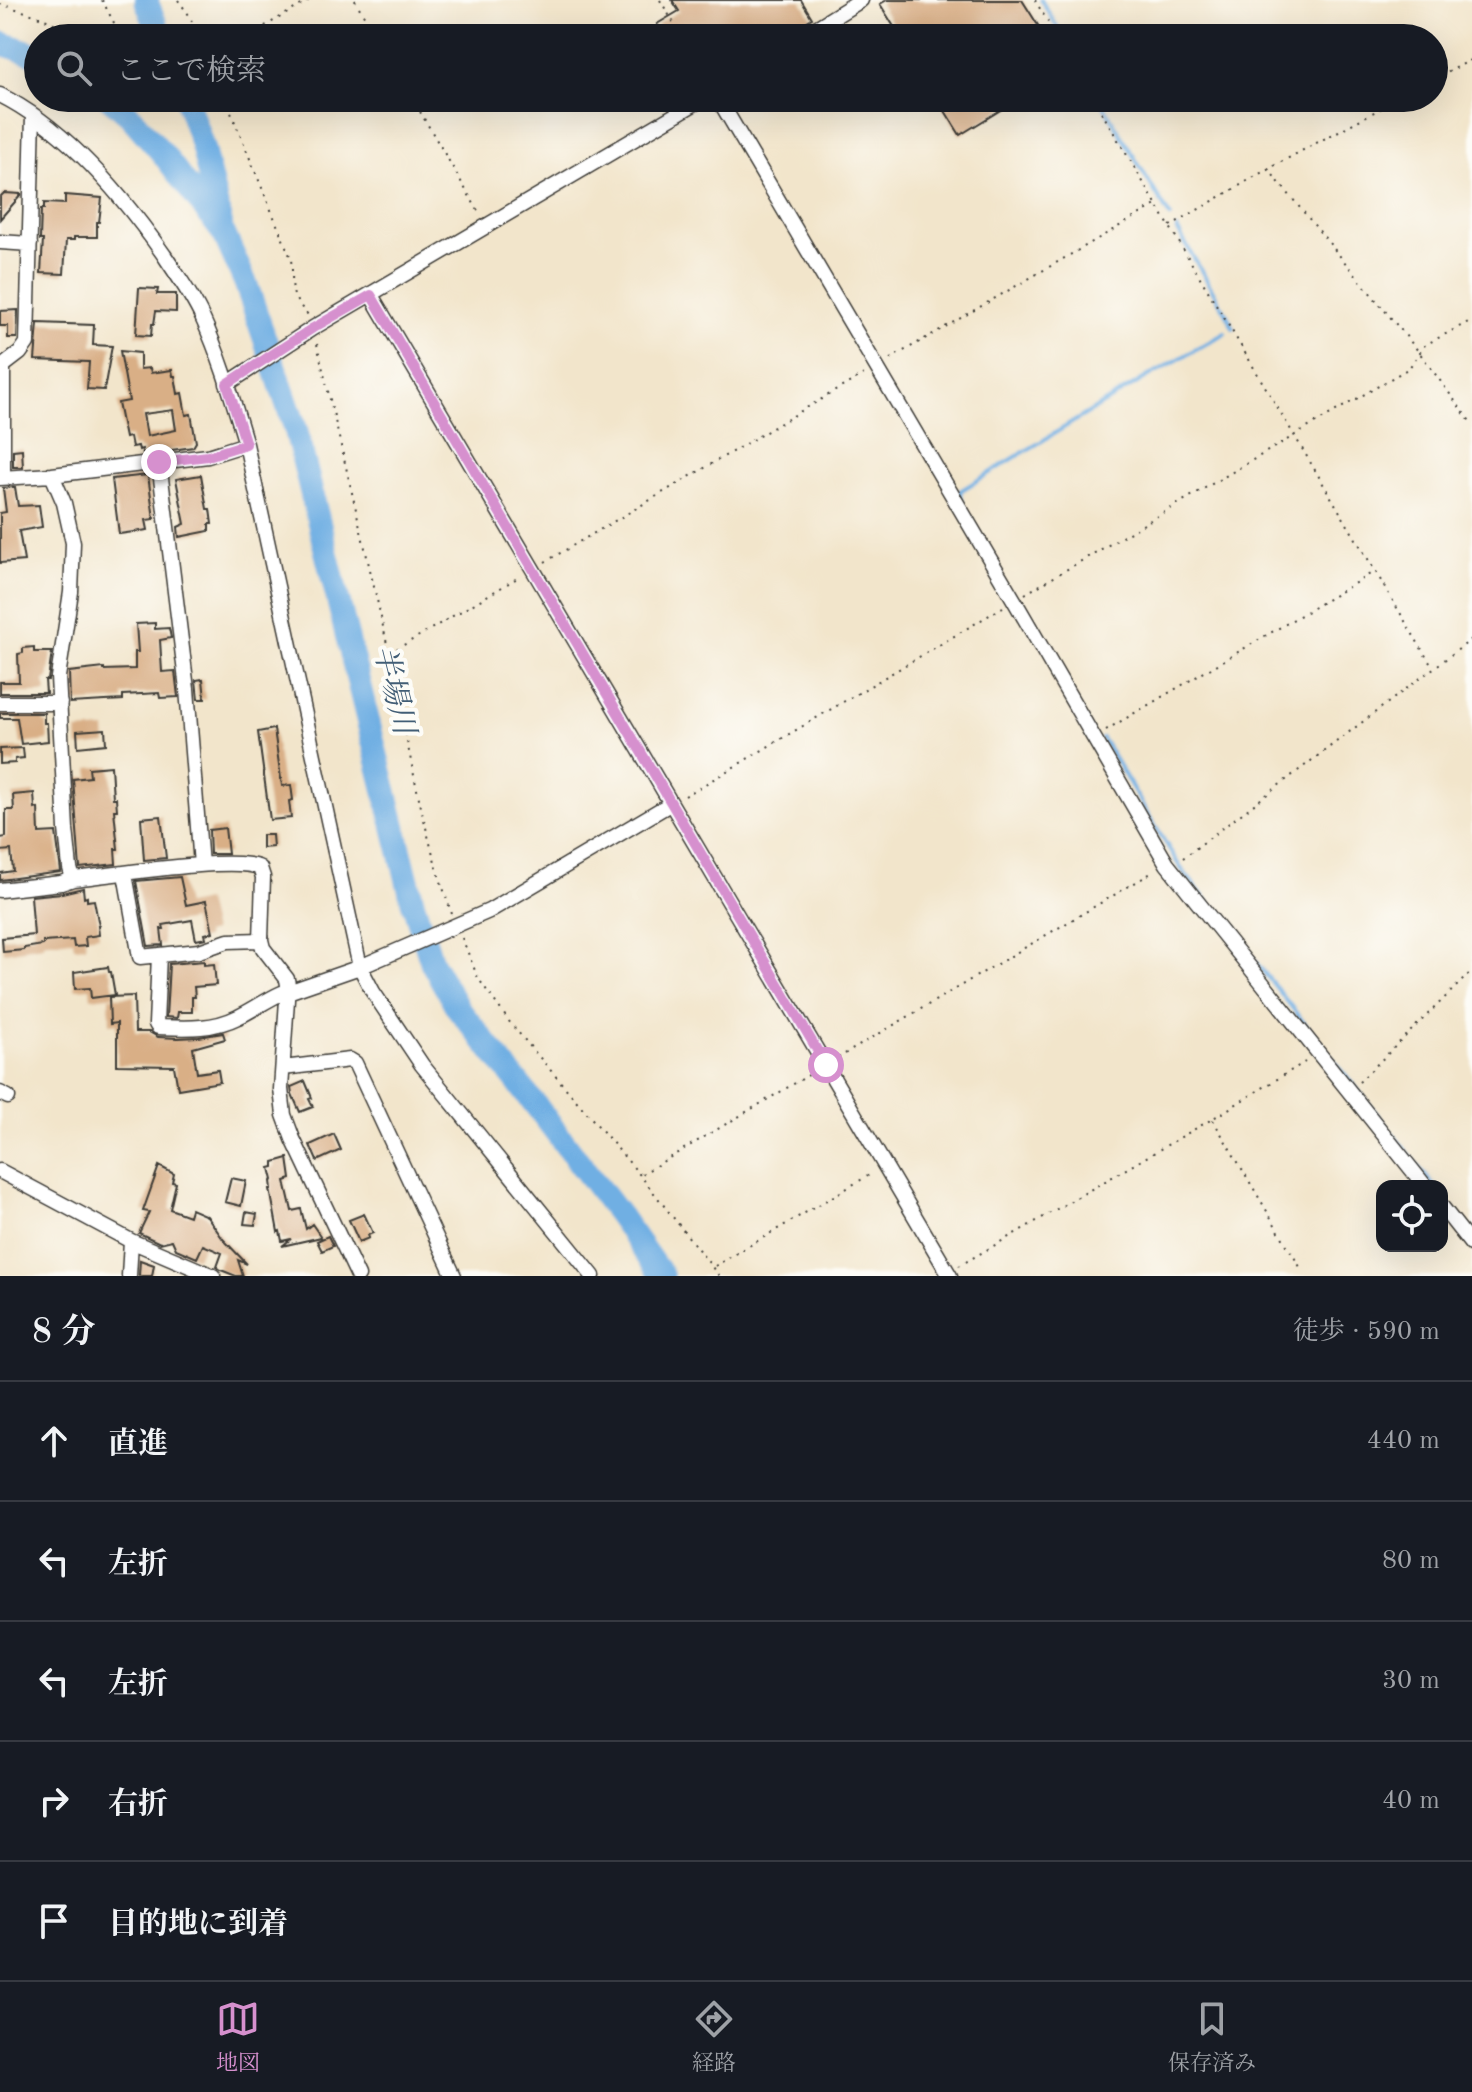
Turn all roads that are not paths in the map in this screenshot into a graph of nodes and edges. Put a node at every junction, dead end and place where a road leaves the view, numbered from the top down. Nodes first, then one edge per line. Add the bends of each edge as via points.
1 (861, 0) edge
2 (822, 24) edge
3 (0, 95) edge
4 (24, 110) edge
5 (28, 112) edge
6 (680, 112) edge
7 (726, 112) edge
8 (33, 115) junction
9 (0, 242) edge
10 (30, 244) junction
11 (371, 295) junction
12 (230, 382) junction
13 (246, 444) junction
14 (159, 462) junction
15 (52, 475) junction
16 (2, 478) edge
17 (0, 703) edge
18 (60, 703) junction
19 (670, 804) junction
20 (201, 865) junction
21 (125, 874) junction
22 (73, 879) junction
23 (0, 890) edge
24 (261, 940) junction
25 (159, 955) junction
26 (364, 965) junction
27 (288, 992) junction
28 (283, 1068) junction
29 (0, 1171) edge
30 (1420, 1180) edge
31 (1448, 1215) edge
32 (131, 1241) junction
33 (1472, 1245) edge
34 (949, 1274) edge
35 (129, 1276) edge
36 (213, 1276) edge
37 (358, 1276) edge
38 (454, 1276) edge
39 (593, 1276) edge

1 - 2 street
3 - 4 street
5 - 8 street
6 - 11 street
7 - 30 street via 1173,863
8 - 10 street
8 - 12 street via 98,173 151,236 201,315
9 - 10 street
10 - 16 street via 27,343 3,366
11 - 12 street
11 - 19 street
12 - 13 street
13 - 14 street via 208,456
13 - 26 street
14 - 15 street
14 - 20 street via 187,689
15 - 16 street
15 - 18 street via 73,543 59,663
17 - 18 street
18 - 22 street
19 - 26 street via 489,911
19 - 34 street
20 - 21 street
20 - 24 street via 260,868
21 - 22 street
21 - 25 street via 140,957
22 - 23 street
24 - 25 street
24 - 27 street via 287,979
25 - 27 street via 158,1027 214,1026
26 - 27 street
26 - 39 street via 373,992 422,1065
27 - 28 street
28 - 37 street via 288,1127
28 - 38 street via 355,1063
29 - 32 street
31 - 33 street
32 - 35 street
32 - 36 street

